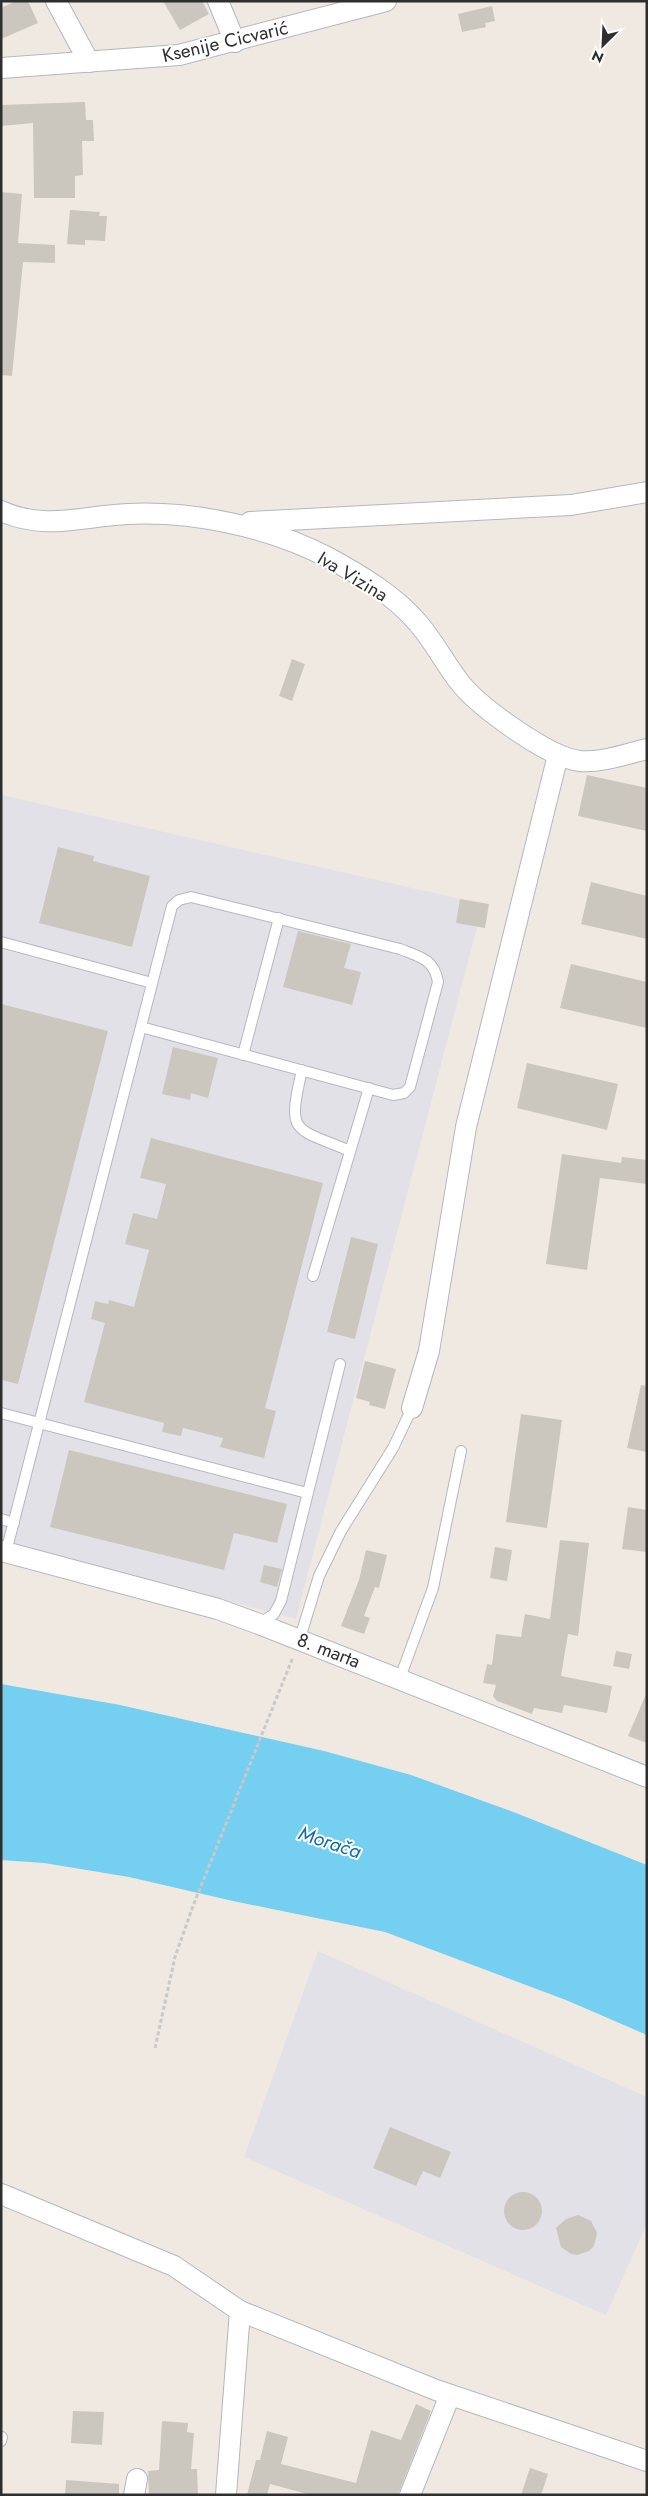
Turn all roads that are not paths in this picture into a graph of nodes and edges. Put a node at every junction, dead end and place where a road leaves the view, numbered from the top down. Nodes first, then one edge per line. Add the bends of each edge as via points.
1 (56, 1) edge
2 (218, 1) edge
3 (386, 1) edge
4 (235, 42) junction
5 (89, 62) junction
6 (1, 68) edge
7 (647, 492) edge
8 (1, 511) edge
9 (226, 523) junction
10 (647, 749) edge
11 (558, 755) junction
12 (279, 918) junction
13 (1, 942) edge
14 (152, 983) junction
15 (141, 1027) junction
16 (243, 1055) junction
17 (302, 1070) junction
18 (369, 1088) junction
19 (350, 1150) junction
20 (314, 1276) dead end
21 (340, 1364) dead end
22 (412, 1408) joint
23 (1, 1413) edge
24 (38, 1423) junction
25 (461, 1451) dead end
26 (307, 1493) junction
27 (1, 1519) edge
28 (14, 1522) junction
29 (4, 1551) edge
30 (260, 1624) junction
31 (300, 1638) junction
32 (400, 1678) junction
33 (647, 1777) edge
34 (1, 2194) edge
35 (240, 2311) junction
36 (450, 2395) junction
37 (2, 2437) edge
38 (1, 2441) edge
39 (647, 2460) edge
40 (226, 2495) edge
41 (410, 2495) edge

1 - 5 street
2 - 4 street
3 - 4 street, Ksenije Cicvarić
4 - 5 street, Ksenije Cicvarić via 179,55
5 - 6 street, Ksenije Cicvarić
7 - 9 street via 571,506
8 - 9 street, Iva Vizina via 19,519 39,522 128,514 168,515
9 - 11 street, Iva Vizina via 266,531 326,557 391,597 417,621 471,696
10 - 11 street, Iva Vizina via 593,761
11 - 22 street via 466,1127 429,1352
12 - 14 lane via 191,896 179,900 172,906
12 - 16 lane
12 - 18 lane via 400,950 430,963 436,971 438,982 410,1087 404,1093 393,1095
13 - 14 lane
14 - 15 lane
15 - 16 lane
15 - 24 lane
16 - 17 lane
17 - 18 lane
17 - 19 lane via 294,1121 303,1132
18 - 19 lane
19 - 20 lane
21 - 26 lane
22 - 31 lane via 393,1448 322,1568
23 - 24 lane
24 - 26 lane
24 - 28 lane
25 - 32 lane via 433,1588
26 - 30 lane via 281,1601 274,1614
27 - 28 lane
28 - 29 lane
29 - 30 street, 8. marta
30 - 31 street, 8. marta
31 - 32 street, 8. marta
32 - 33 street, 8. marta
34 - 35 street via 174,2266
35 - 36 street
35 - 40 street
36 - 39 street
36 - 41 street
37 - 38 lane

